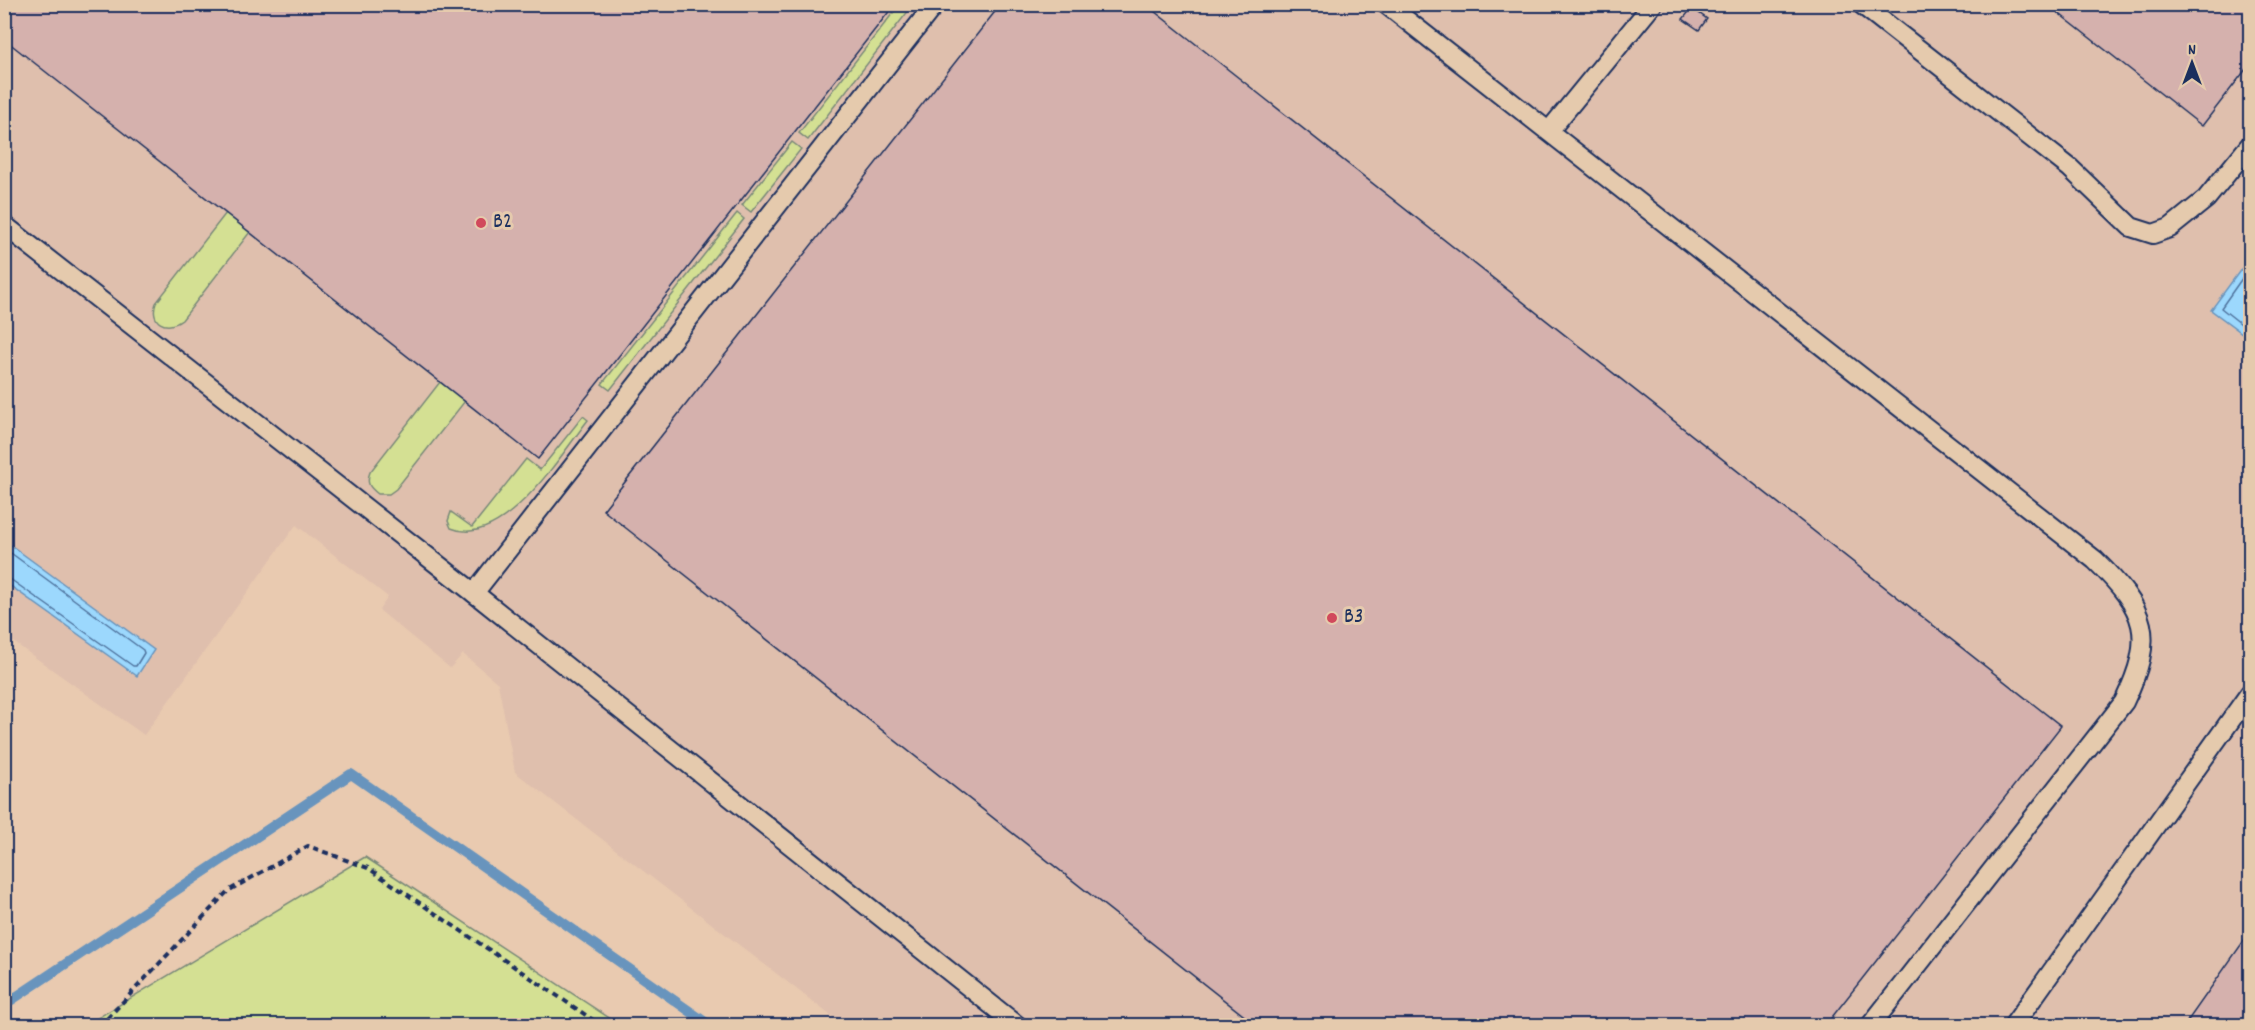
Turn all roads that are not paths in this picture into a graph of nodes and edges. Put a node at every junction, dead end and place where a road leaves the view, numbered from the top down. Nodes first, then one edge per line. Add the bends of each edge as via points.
1 (935, 4) edge
2 (1386, 4) edge
3 (1653, 4) edge
4 (1861, 4) edge
5 (1549, 131) junction
6 (2250, 145) edge
7 (4, 225) edge
8 (474, 593) junction
9 (2250, 693) edge
10 (1018, 1026) edge
11 (1870, 1026) edge
12 (2013, 1026) edge

1 - 8 lane
2 - 5 lane
3 - 5 lane
4 - 6 lane via 2070,168 2132,227 2153,234 2170,228 2206,199
5 - 11 lane via 2095,560 2127,594 2143,626 2143,656 2124,702
7 - 8 lane
8 - 10 lane
9 - 12 lane

